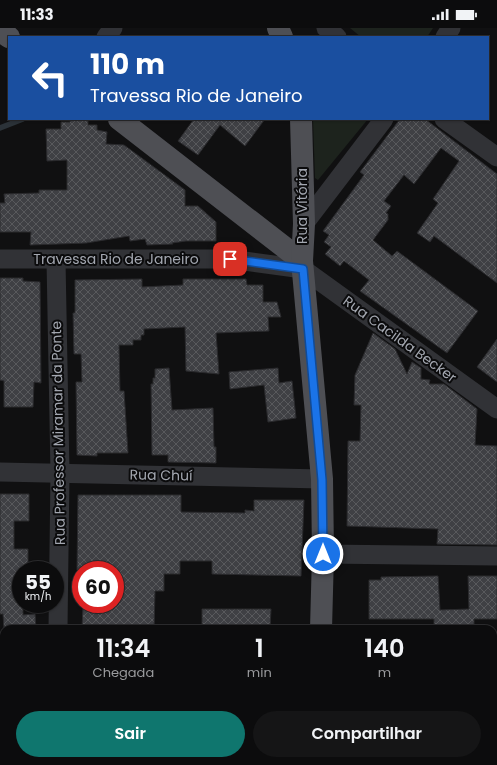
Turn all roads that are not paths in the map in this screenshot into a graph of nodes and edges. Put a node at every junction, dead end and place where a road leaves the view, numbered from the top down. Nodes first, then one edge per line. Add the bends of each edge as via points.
1 (326, 28) edge
2 (336, 36) edge
3 (120, 120) edge
4 (301, 120) edge
5 (383, 120) edge
6 (445, 120) edge
7 (497, 157) edge
8 (304, 224) junction
9 (0, 259) edge
10 (56, 260) junction
11 (302, 265) junction
12 (497, 409) edge
13 (0, 472) edge
14 (60, 473) junction
15 (322, 480) junction
16 (323, 554) junction
17 (497, 556) edge
18 (58, 625) edge
19 (321, 625) edge

1 - 2 street
3 - 11 main road, Rua Cacilda Becker
4 - 8 main road, Rua Vitória
5 - 8 street
6 - 7 street
8 - 11 main road, Rua Vitória
9 - 10 street, Travessa Rio de Janeiro
10 - 11 street, Travessa Rio de Janeiro via 230,259
10 - 14 street, Rua Professor Miramar da Ponte
11 - 12 street, Rua Cacilda Becker
11 - 15 main road, Rua Vitória
13 - 14 street, Rua Chuí
14 - 15 street, Rua Chuí
14 - 18 street, Rua Professor Miramar da Ponte
15 - 16 main road, Rua Vitória
16 - 17 street
16 - 19 main road, Rua Vitória

